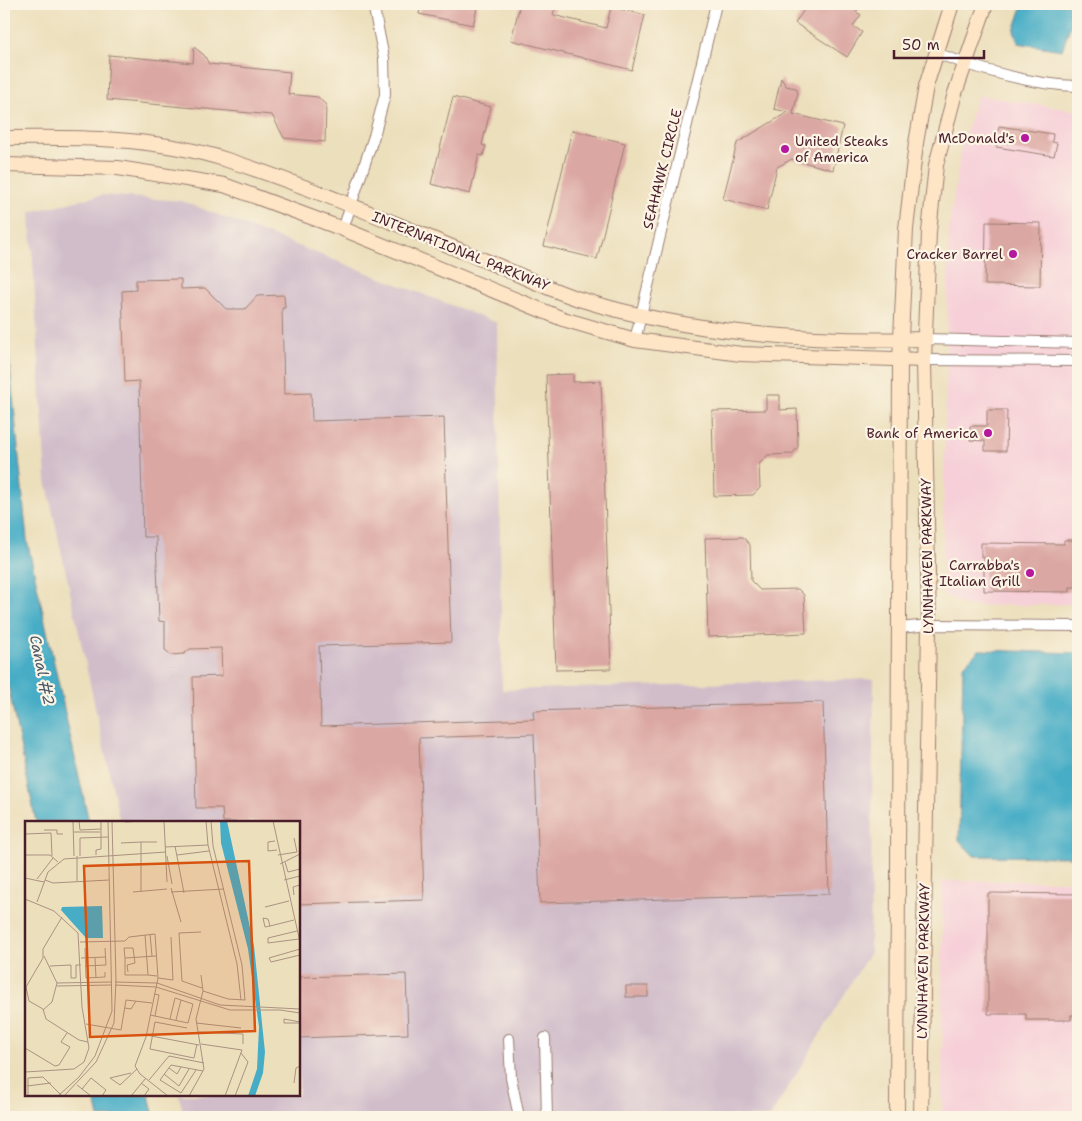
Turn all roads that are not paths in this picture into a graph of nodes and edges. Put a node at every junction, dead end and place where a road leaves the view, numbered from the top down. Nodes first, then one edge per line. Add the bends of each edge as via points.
1 (373, 4) edge
2 (716, 4) edge
3 (952, 4) edge
4 (986, 4) edge
5 (936, 53) junction
6 (965, 64) junction
7 (1078, 86) edge
8 (9, 138) edge
9 (10, 165) edge
10 (350, 206) junction
11 (343, 230) junction
12 (640, 316) junction
13 (902, 339) junction
14 (925, 339) junction
15 (635, 340) junction
16 (1078, 342) edge
17 (900, 360) junction
18 (924, 360) junction
19 (1078, 361) edge
20 (929, 625) junction
21 (1078, 626) edge
22 (900, 628) junction
23 (545, 1038) dead end
24 (509, 1039) dead end
25 (519, 1117) edge
26 (547, 1117) edge
27 (897, 1117) edge
28 (921, 1117) edge

1 - 10 street via 384,58 385,96
2 - 12 street, SEAHAWK CIRCLE
3 - 5 main road, LYNNHAVEN PARKWAY
4 - 6 main road, LYNNHAVEN PARKWAY
5 - 6 street
5 - 13 main road, LYNNHAVEN PARKWAY via 926,86 916,143 906,229
6 - 7 street via 1032,81
6 - 14 main road, LYNNHAVEN PARKWAY via 954,93 936,165 929,232
8 - 10 main road, INTERNATIONAL PARKWAY via 106,139 161,145 226,160
9 - 11 main road, INTERNATIONAL PARKWAY via 118,168 224,185
10 - 11 street
10 - 12 main road, INTERNATIONAL PARKWAY via 577,298
11 - 15 main road, INTERNATIONAL PARKWAY via 563,319
12 - 13 main road, INTERNATIONAL PARKWAY via 749,334
12 - 15 street, SEAHAWK CIRCLE
13 - 14 main road, INTERNATIONAL PARKWAY
13 - 17 main road, LYNNHAVEN PARKWAY
14 - 16 street
14 - 18 main road, LYNNHAVEN PARKWAY
15 - 17 main road, INTERNATIONAL PARKWAY via 741,354
17 - 18 main road, INTERNATIONAL PARKWAY
17 - 22 main road, LYNNHAVEN PARKWAY
18 - 19 street
18 - 20 main road, LYNNHAVEN PARKWAY
20 - 21 street
20 - 22 street
20 - 28 main road, LYNNHAVEN PARKWAY
22 - 27 main road, LYNNHAVEN PARKWAY
23 - 26 street
24 - 25 street via 511,1078

